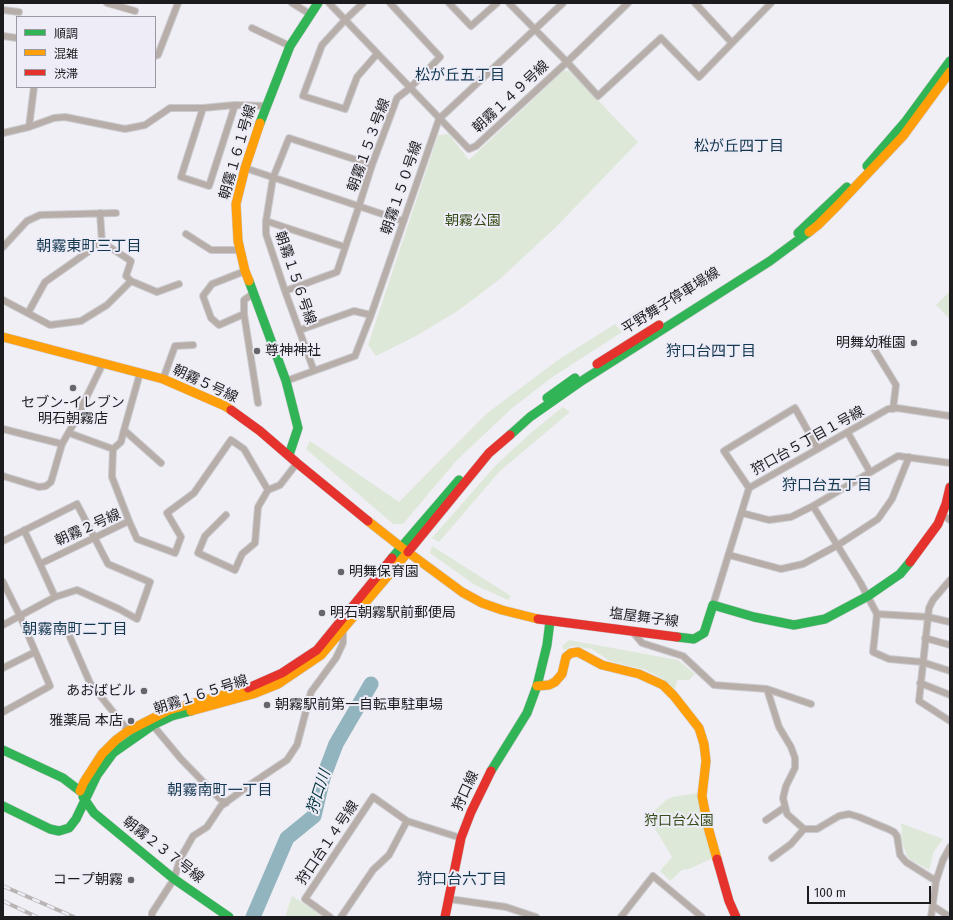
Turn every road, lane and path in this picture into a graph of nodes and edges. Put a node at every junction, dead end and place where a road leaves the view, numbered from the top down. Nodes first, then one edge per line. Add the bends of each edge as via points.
1 (107, 3) edge
2 (178, 3) edge
3 (292, 3) edge
4 (318, 3) edge
5 (329, 3) edge
6 (363, 3) edge
7 (390, 3) edge
8 (449, 3) edge
9 (497, 3) edge
10 (509, 3) edge
11 (563, 3) edge
12 (628, 3) edge
13 (695, 3) edge
14 (771, 3) edge
15 (3, 10) edge
16 (134, 11) dead end
17 (19, 12) dead end
18 (310, 14) junction
19 (345, 20) junction
20 (252, 28) dead end
21 (535, 30) junction
22 (3, 36) edge
23 (16, 38) edge
24 (732, 43) junction
25 (290, 46) junction
26 (377, 54) junction
27 (156, 56) edge
28 (950, 61) edge
29 (567, 62) junction
30 (950, 72) edge
31 (34, 88) edge
32 (410, 88) junction
33 (235, 105) junction
34 (266, 106) junction
35 (203, 108) junction
36 (439, 119) junction
37 (29, 127) junction
38 (3, 133) edge
39 (372, 165) junction
40 (245, 168) junction
41 (273, 178) junction
42 (359, 206) junction
43 (100, 213) junction
44 (116, 213) dead end
45 (266, 221) junction
46 (403, 221) junction
47 (186, 234) dead end
48 (102, 242) junction
49 (3, 247) edge
50 (344, 247) junction
51 (240, 250) junction
52 (245, 271) junction
53 (132, 281) junction
54 (179, 284) dead end
55 (285, 291) junction
56 (254, 293) junction
57 (3, 300) edge
58 (28, 313) junction
59 (244, 314) junction
60 (371, 315) junction
61 (300, 330) junction
62 (3, 337) edge
63 (193, 345) dead end
64 (874, 349) dead end
65 (103, 364) junction
66 (314, 371) junction
67 (140, 373) junction
68 (163, 379) junction
69 (286, 381) junction
70 (258, 403) dead end
71 (893, 409) junction
72 (950, 416) edge
73 (3, 428) edge
74 (124, 430) junction
75 (69, 433) junction
76 (848, 433) junction
77 (62, 444) junction
78 (113, 449) junction
79 (818, 449) junction
80 (289, 455) junction
81 (909, 457) junction
82 (161, 463) dead end
83 (297, 463) junction
84 (950, 463) edge
85 (870, 472) junction
86 (3, 476) edge
87 (950, 487) edge
88 (749, 488) junction
89 (268, 490) junction
90 (813, 506) junction
91 (742, 513) junction
92 (226, 515) dead end
93 (942, 515) junction
94 (950, 520) edge
95 (129, 521) junction
96 (24, 530) junction
97 (94, 537) junction
98 (3, 541) edge
99 (838, 545) junction
100 (405, 549) junction
101 (729, 555) junction
102 (40, 564) junction
103 (950, 580) edge
104 (3, 582) edge
105 (868, 596) junction
106 (55, 597) junction
107 (713, 605) junction
108 (877, 614) junction
109 (20, 616) junction
110 (928, 617) junction
111 (550, 621) junction
112 (950, 622) edge
113 (3, 625) edge
114 (66, 628) dead end
115 (343, 630) junction
116 (632, 631) junction
117 (925, 638) junction
118 (950, 645) edge
119 (35, 652) junction
120 (922, 662) junction
121 (3, 668) edge
122 (950, 671) edge
123 (920, 683) junction
124 (537, 686) junction
125 (767, 690) junction
126 (950, 695) edge
127 (811, 704) dead end
128 (3, 712) edge
129 (151, 722) junction
130 (950, 722) edge
131 (131, 734) junction
132 (3, 750) edge
133 (80, 791) junction
134 (84, 801) junction
135 (226, 803) junction
136 (3, 806) edge
137 (785, 807) junction
138 (766, 820) dead end
139 (407, 821) junction
140 (804, 830) junction
141 (461, 838) junction
142 (950, 848) edge
143 (772, 858) dead end
144 (174, 879) junction
145 (936, 881) junction
146 (449, 899) junction
147 (933, 906) junction
148 (533, 916) edge
149 (152, 917) edge
150 (229, 917) edge
151 (330, 917) edge
152 (341, 917) edge
153 (445, 917) edge
154 (621, 917) edge
155 (702, 917) edge
156 (736, 917) edge
157 (931, 917) edge
158 (950, 917) edge

1 - 16 street
2 - 27 street
3 - 18 street
4 - 18 street, 朝霧１６１号線
5 - 19 street, 朝霧１４９号線
6 - 19 street
7 - 32 street, 朝霧１５３号線 via 440,57
8 - 9 street via 471,26
10 - 21 street
11 - 21 street, 朝霧１５０号線
12 - 29 street, 朝霧１４９号線
13 - 24 street
14 - 24 street
15 - 17 street
18 - 25 street, 朝霧１６１号線
19 - 26 street, 朝霧１４９号線
19 - 26 street via 322,45 303,96 345,109 357,77
20 - 25 street
21 - 29 street
21 - 36 street, 朝霧１５０号線
22 - 23 street
24 - 29 street via 699,77 661,38 598,96
25 - 34 street, 朝霧１６１号線
26 - 32 street, 朝霧１４９号線
28 - 100 street, 平野舞子停車場線 via 906,121 858,177 814,219 767,258 561,387 532,409 485,450
29 - 36 street, 朝霧１４９号線 via 476,146 469,149
30 - 100 street, 平野舞子停車場線 via 903,136 818,224 770,261 580,382 530,417 489,453
31 - 37 street
32 - 36 street, 朝霧１４９号線
32 - 39 street, 朝霧１５３号線 via 397,98
33 - 34 street
33 - 35 street
33 - 35 street via 209,186 181,177
34 - 40 street, 朝霧１６１号線
35 - 37 street via 170,108 145,125 125,129 65,117
36 - 46 street, 朝霧１５０号線
37 - 38 street
39 - 41 street, 朝霧１５６号線 via 289,138
39 - 42 street, 朝霧１５３号線
40 - 41 street
40 - 51 street, 朝霧１６１号線 via 236,204
41 - 42 street
41 - 45 street, 朝霧１５６号線
42 - 46 street
42 - 50 street, 朝霧１５３号線
43 - 44 street
43 - 48 street
43 - 49 street via 40,215 27,221
45 - 50 street
45 - 55 street, 朝霧１５６号線 via 266,234
46 - 60 street, 朝霧１５０号線
47 - 51 street via 211,250
48 - 53 street via 131,261 126,276
48 - 58 street via 46,282
50 - 55 street, 朝霧１５３号線 via 337,272
51 - 52 street, 朝霧１６１号線
52 - 56 street, 朝霧１６１号線
52 - 59 street via 212,284 203,296 211,318 219,325
53 - 54 street via 157,292
53 - 58 street via 108,305 81,321 50,325
55 - 61 street, 朝霧１５６号線
56 - 59 street via 244,300
56 - 69 street, 朝霧１６１号線
57 - 58 street
59 - 70 street
60 - 61 street via 354,311
60 - 66 street, 朝霧１５０号線 via 355,356
61 - 66 street, 朝霧１５６号線
62 - 65 street, 朝霧５号線
63 - 68 street via 175,346
64 - 71 street via 896,385
65 - 67 street, 朝霧５号線
65 - 75 street
66 - 69 street, 朝霧１５０号線
67 - 68 street, 朝霧５号線
67 - 74 street
68 - 80 street, 朝霧５号線 via 225,406
69 - 80 street, 朝霧１６１号線 via 298,428
71 - 72 street, 狩口台５丁目１号線
71 - 76 street, 狩口台５丁目１号線 via 888,409
73 - 77 street
74 - 78 street via 121,442
74 - 82 street
75 - 77 street
75 - 78 street
76 - 79 street, 狩口台５丁目１号線
76 - 85 street
77 - 86 street via 51,482 46,486 39,487
78 - 95 street via 112,477
79 - 88 street, 狩口台５丁目１号線
79 - 88 street via 795,408 724,451
80 - 83 street, 朝霧５号線
81 - 84 street
81 - 85 street via 898,456
81 - 99 street via 892,499 878,519
83 - 89 street via 280,485
83 - 100 street, 朝霧５号線
85 - 90 street
87 - 93 street
88 - 91 street, 狩口台５丁目１号線
89 - 92 street via 258,507 255,542 242,554 235,570 198,553 205,536
89 - 95 street, 朝霧２号線 via 244,449 231,440 194,493 167,513 181,537 175,553 137,539
90 - 91 street via 791,517 769,520
90 - 99 street
91 - 101 street, 狩口台５丁目１号線
93 - 94 street
93 - 105 street via 925,543 900,574
95 - 97 street, 朝霧２号線
96 - 97 street via 77,504
96 - 98 street
96 - 102 street
97 - 102 street, 朝霧２号線
97 - 106 street via 108,564 150,582 137,619 77,590
99 - 101 street via 803,564 781,569
99 - 105 street
100 - 111 street via 462,592 482,603 519,615
100 - 115 street, 朝霧１６５号線
100 - 129 street, 朝霧１６５号線 via 317,650 282,673 248,688 169,710
101 - 107 street, 狩口台５丁目１号線
102 - 106 street
103 - 110 street via 933,600
104 - 109 street
105 - 107 street via 826,619 794,625
105 - 108 street
106 - 109 street
107 - 116 street, 塩屋舞子線 via 704,633 694,639
108 - 110 street
108 - 120 street via 873,652 889,659
109 - 113 street
109 - 119 street
110 - 112 street
110 - 117 street
111 - 116 street, 塩屋舞子線
111 - 124 street
114 - 131 street via 90,683
115 - 129 street, 朝霧１６５号線 via 321,655 278,684 253,694
115 - 135 street via 343,643 336,658 311,692 297,745 288,760
116 - 125 street via 642,643 683,656 714,685
117 - 118 street
117 - 120 street
119 - 121 street
119 - 128 street via 50,686
120 - 122 street
120 - 123 street
123 - 126 street
123 - 130 street via 919,702
124 - 141 street, 狩口線 via 527,714 488,775
124 - 156 street via 555,682 562,674 566,657 578,652 602,665 639,674 655,681 674,696 699,728 704,744 706,761 702,796 710,834
125 - 127 street
125 - 137 street via 779,727 795,758 795,768 783,798
129 - 131 street, 朝霧１６５号線
129 - 135 street via 181,759
131 - 133 street, 朝霧１６５号線 via 116,740 102,754
131 - 134 street, 朝霧１６５号線 via 97,775
132 - 133 street via 63,778
133 - 134 street
134 - 136 street, 朝霧１６５号線 via 76,820 69,828 58,831
134 - 144 street, 朝霧２３７号線 via 94,813
135 - 144 street via 221,806 207,827 193,836 180,859
137 - 138 street
137 - 140 street via 787,814
139 - 141 street, 狩口台１４号線
139 - 151 street, 狩口台１４号線 via 373,797 305,899
139 - 152 street via 389,855 373,870
140 - 143 street
140 - 145 street via 817,829 839,816 849,814 859,817 894,832 900,855 906,862
141 - 146 street, 狩口線
142 - 145 street
144 - 149 street via 152,913
144 - 150 street, 朝霧２３７号線
145 - 147 street
146 - 148 street via 506,907
146 - 153 street, 狩口線
147 - 157 street
147 - 158 street
154 - 155 street via 653,876

